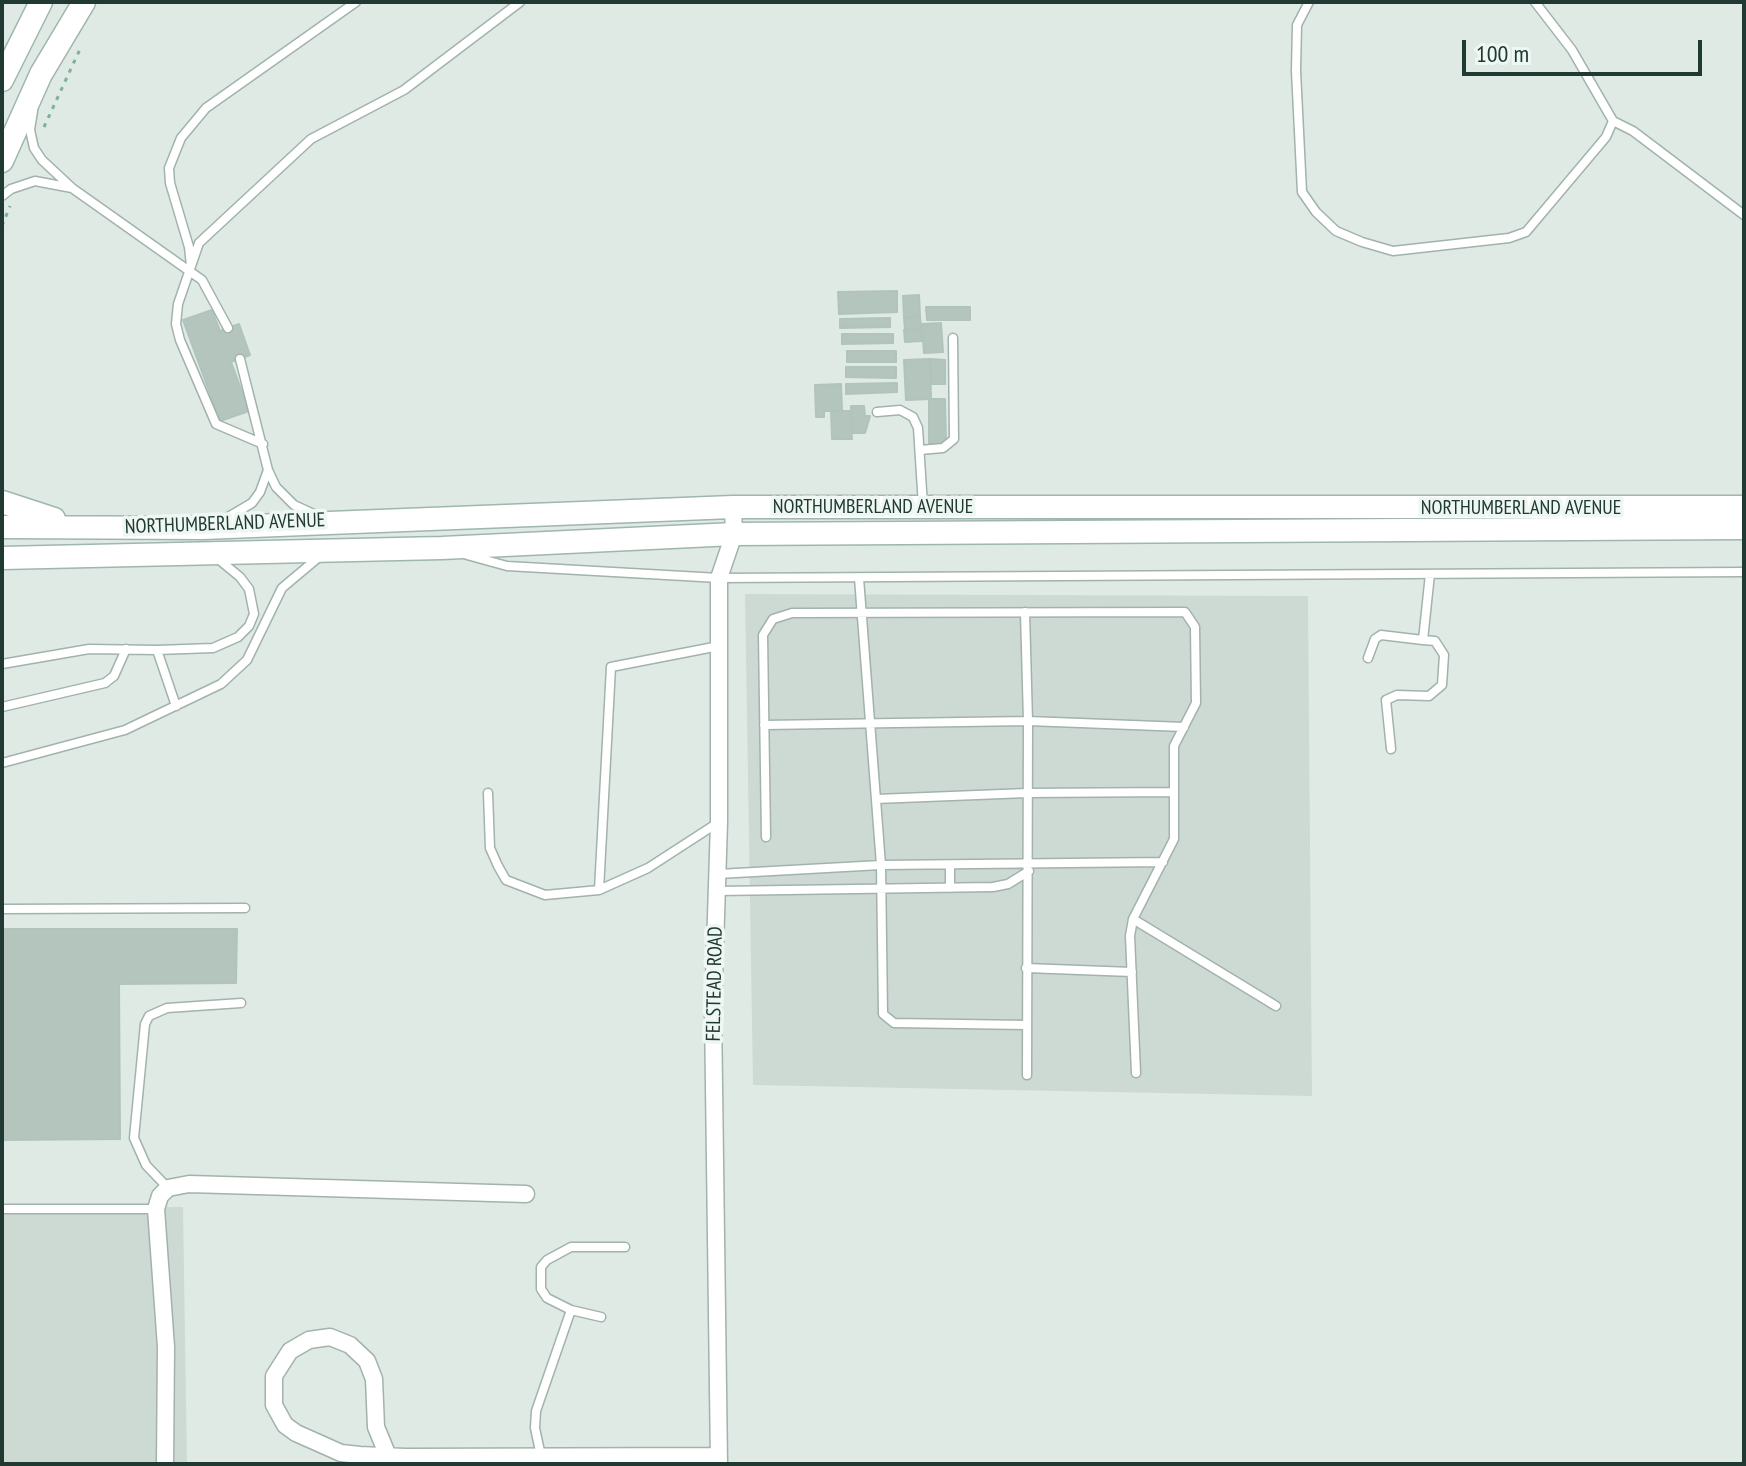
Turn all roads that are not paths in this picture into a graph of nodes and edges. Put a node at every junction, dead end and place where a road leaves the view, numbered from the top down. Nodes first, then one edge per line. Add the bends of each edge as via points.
1 (41, 2) edge
2 (84, 2) edge
3 (356, 2) edge
4 (520, 2) edge
5 (1309, 2) edge
6 (1535, 2) edge
7 (41, 74) junction
8 (2, 80) edge
9 (1613, 121) junction
10 (2, 161) edge
11 (72, 188) junction
12 (2, 196) edge
13 (1744, 215) edge
14 (191, 271) junction
15 (228, 328) dead end
16 (953, 338) dead end
17 (240, 359) dead end
18 (877, 412) dead end
19 (263, 444) junction
20 (920, 450) junction
21 (268, 470) junction
22 (2, 502) edge
23 (733, 507) junction
24 (923, 507) junction
25 (1744, 507) edge
26 (332, 521) junction
27 (2, 527) edge
28 (87, 528) junction
29 (203, 528) junction
30 (1744, 528) edge
31 (734, 534) junction
32 (442, 548) junction
33 (326, 552) junction
34 (210, 553) junction
35 (2, 558) edge
36 (1744, 572) edge
37 (1430, 574) junction
38 (719, 578) junction
39 (859, 578) junction
40 (1025, 612) junction
41 (860, 613) junction
42 (1423, 640) junction
43 (719, 646) junction
44 (126, 649) junction
45 (157, 650) junction
46 (1368, 658) dead end
47 (2, 664) edge
48 (176, 706) junction
49 (2, 707) edge
50 (1028, 721) junction
51 (872, 722) junction
52 (764, 725) junction
53 (1184, 727) junction
54 (1391, 749) dead end
55 (2, 763) edge
56 (1174, 792) junction
57 (488, 793) dead end
58 (1027, 793) junction
59 (876, 799) junction
60 (719, 822) junction
61 (766, 837) dead end
62 (1163, 862) junction
63 (881, 865) junction
64 (950, 865) junction
65 (1025, 870) junction
66 (718, 882) junction
67 (950, 888) junction
68 (882, 889) junction
69 (599, 890) junction
70 (245, 908) dead end
71 (2, 909) edge
72 (1133, 919) junction
73 (1026, 968) junction
74 (1132, 972) junction
75 (241, 1003) dead end
76 (1276, 1006) dead end
77 (1027, 1025) junction
78 (1136, 1073) dead end
79 (1027, 1075) dead end
80 (168, 1188) junction
81 (526, 1194) dead end
82 (2, 1209) edge
83 (156, 1209) junction
84 (625, 1247) dead end
85 (571, 1310) junction
86 (601, 1317) dead end
87 (388, 1456) junction
88 (541, 1456) junction
89 (719, 1460) edge
90 (165, 1464) edge

1 - 8 main road
2 - 7 main road
3 - 14 lane via 206,108 181,138 169,168 170,183
4 - 14 lane via 404,90 311,139 205,235
5 - 9 lane via 1297,25 1302,192 1336,231 1362,242 1393,251 1526,232 1606,137
6 - 9 lane via 1572,50
7 - 10 main road
7 - 11 lane via 30,130 34,148
9 - 13 lane
11 - 12 lane via 35,181
11 - 14 lane
14 - 15 lane via 215,299
14 - 19 lane via 176,324 190,369 216,424
16 - 20 lane via 954,439 943,448
17 - 19 lane
18 - 20 lane via 900,410 913,417
19 - 21 lane
20 - 24 lane
21 - 26 lane via 294,505
21 - 29 lane via 252,503
22 - 28 main road
23 - 24 main road, NORTHUMBERLAND AVENUE
23 - 26 main road, NORTHUMBERLAND AVENUE
23 - 31 street, FELSTEAD ROAD
24 - 25 main road, NORTHUMBERLAND AVENUE
26 - 29 main road, NORTHUMBERLAND AVENUE
27 - 28 main road, NORTHUMBERLAND AVENUE
28 - 29 main road, NORTHUMBERLAND AVENUE
30 - 31 main road, NORTHUMBERLAND AVENUE
31 - 32 main road, NORTHUMBERLAND AVENUE
31 - 38 street, FELSTEAD ROAD
32 - 33 main road, NORTHUMBERLAND AVENUE
32 - 38 lane via 507,566
33 - 34 main road, NORTHUMBERLAND AVENUE
33 - 48 lane via 282,588 260,639 237,673
34 - 35 main road, NORTHUMBERLAND AVENUE
34 - 45 lane via 249,589 254,614 249,626 213,648
36 - 37 lane
37 - 39 lane
37 - 42 lane
38 - 39 lane
38 - 43 street, FELSTEAD ROAD
39 - 41 lane
40 - 41 lane
40 - 50 lane
40 - 53 lane via 1185,612 1195,627 1198,664 1196,703
41 - 51 lane
41 - 52 lane via 792,613 766,627
42 - 46 lane via 1381,635
42 - 54 lane via 1435,641 1444,655 1442,685 1429,696 1386,700
43 - 60 street, FELSTEAD ROAD
43 - 69 lane via 611,667
44 - 45 lane
44 - 47 lane via 59,652
44 - 49 lane via 105,683
45 - 48 lane
48 - 55 lane via 125,730
50 - 51 lane
50 - 53 lane
50 - 58 lane
51 - 52 lane
51 - 59 lane
52 - 61 lane
53 - 56 lane via 1174,746
56 - 58 lane
56 - 62 lane via 1174,839
57 - 69 lane via 490,848 506,880 545,895
58 - 59 lane
58 - 65 lane
59 - 63 lane
60 - 66 street, FELSTEAD ROAD
60 - 69 lane via 648,868
62 - 65 lane
62 - 72 lane
63 - 64 lane
63 - 66 lane
63 - 68 lane
64 - 65 lane
64 - 67 lane
65 - 67 lane via 993,887
65 - 73 lane
66 - 68 lane
66 - 89 street, FELSTEAD ROAD via 713,1026
67 - 68 lane
68 - 77 lane via 881,1007 888,1020
70 - 71 lane
72 - 74 lane
72 - 76 lane
73 - 74 lane
73 - 77 lane
74 - 78 lane
75 - 80 lane via 167,1008 149,1016 145,1024 134,1138 146,1165
77 - 79 lane
80 - 81 street via 189,1184
80 - 83 street
82 - 83 lane
83 - 90 street via 166,1347
84 - 85 lane via 571,1247 547,1260 539,1276 541,1289
85 - 86 lane
85 - 88 lane via 536,1411
87 - 87 street via 341,1453 285,1425 274,1405 274,1376 290,1351 309,1340 330,1337 350,1345 367,1361 374,1379 376,1427
87 - 88 street
88 - 89 street

